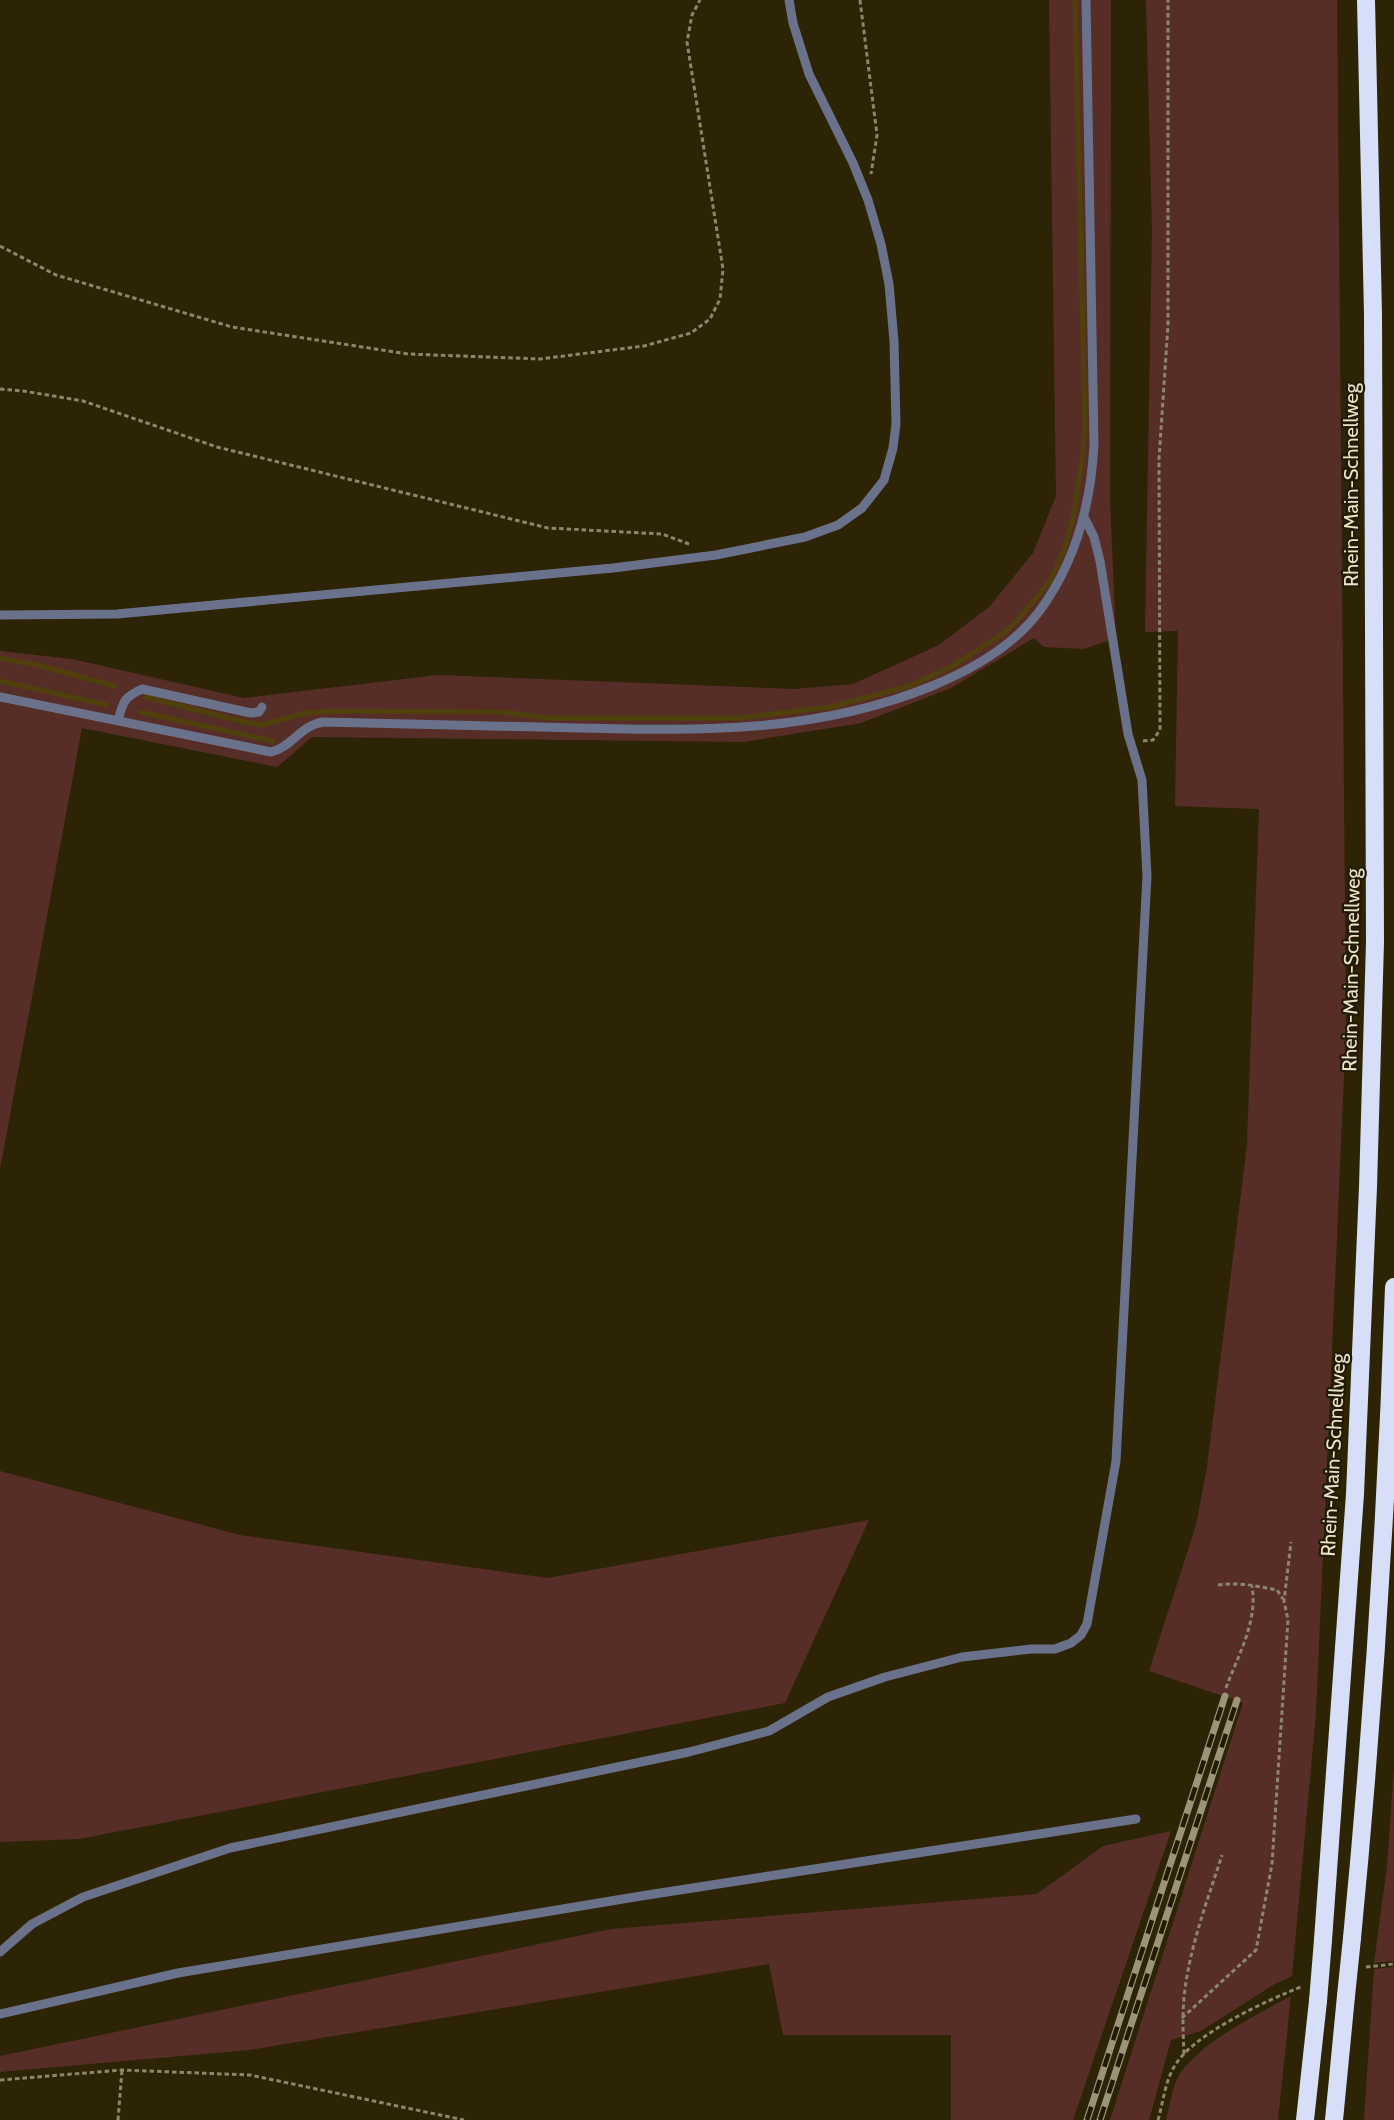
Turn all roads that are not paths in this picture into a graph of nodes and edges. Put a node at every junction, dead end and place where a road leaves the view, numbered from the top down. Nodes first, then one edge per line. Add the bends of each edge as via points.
1 (789, 0) edge
2 (1086, 0) edge
3 (1366, 0) edge
4 (1084, 517) junction
5 (0, 615) edge
6 (0, 697) edge
7 (262, 707) dead end
8 (118, 720) junction
9 (1394, 1287) edge
10 (1136, 1820) dead end
11 (0, 1952) edge
12 (0, 2014) edge
13 (1305, 2120) edge
14 (1334, 2120) edge

1 - 5 lane via 809,74 868,200 882,244 889,285 896,424 884,480 862,508 838,525 805,537 716,555 613,568 117,614
2 - 4 lane via 1094,444
3 - 13 highway, Rhein-Main-Schnellweg, bridge via 1373,314 1375,942 1368,1186 1355,1494 1323,1940
4 - 8 lane via 1049,596 1037,614 1005,645 968,670 919,691 822,719 748,728 673,730 323,722 307,726 287,746 271,752
4 - 11 lane via 1100,561 1128,734 1142,780 1147,888 1116,1461 1087,1624 1081,1635 1055,1649 962,1658 885,1677 828,1697 770,1731 689,1752 230,1848 83,1897 32,1924
6 - 8 lane
7 - 8 lane via 251,713 142,689 124,701
9 - 14 highway, bridge via 1371,1733
10 - 12 lane via 641,1896 178,1973

